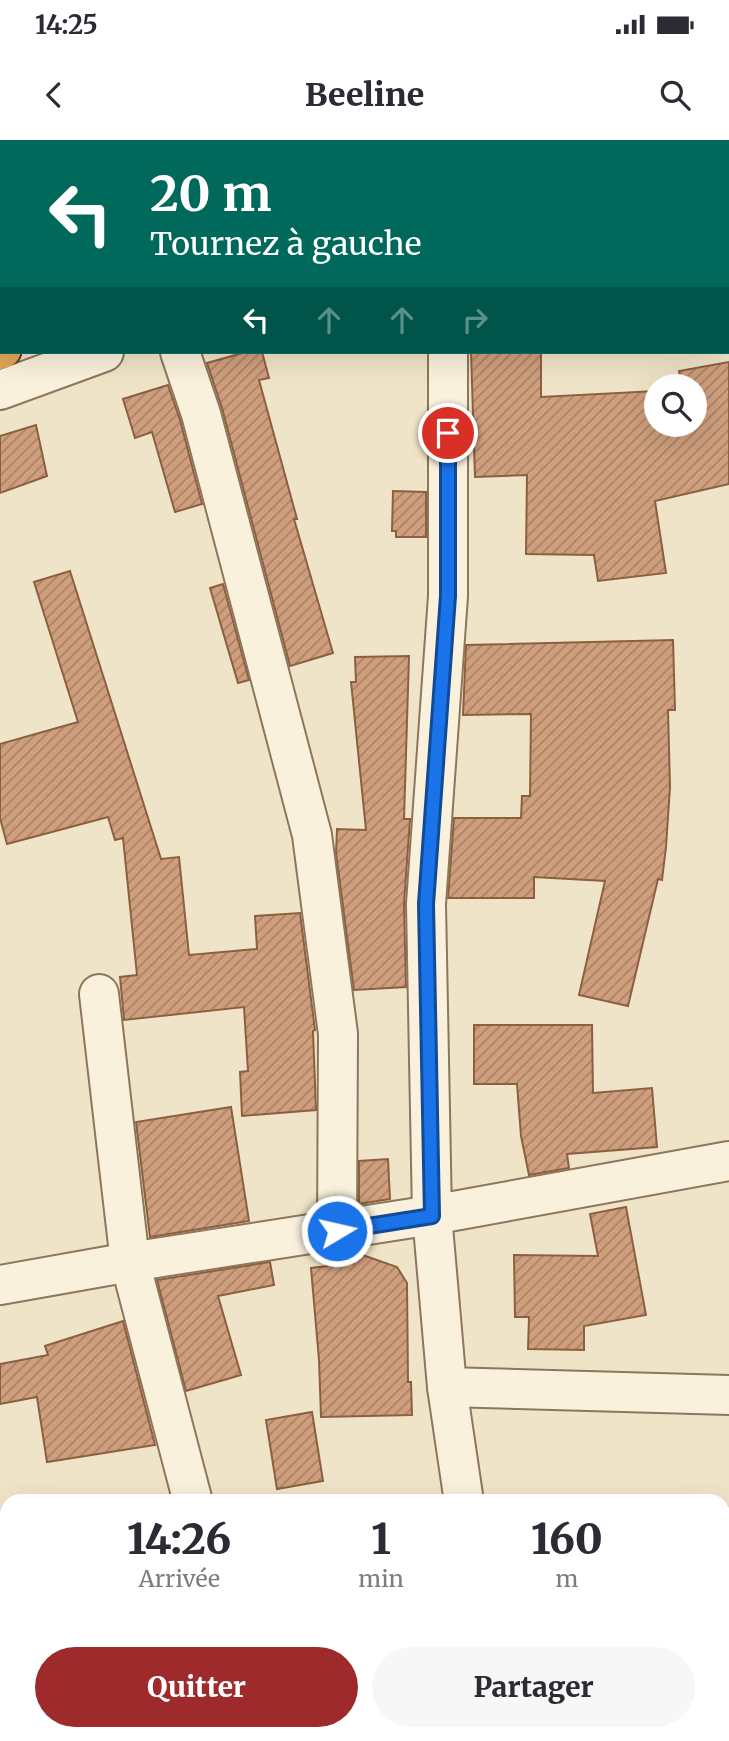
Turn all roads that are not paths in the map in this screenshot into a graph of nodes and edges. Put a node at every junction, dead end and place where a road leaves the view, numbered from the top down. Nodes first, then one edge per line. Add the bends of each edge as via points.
1 (98, 354) edge
2 (181, 354) edge
3 (448, 354) edge
4 (0, 390) edge
5 (99, 993) dead end
6 (729, 1161) edge
7 (432, 1216) junction
8 (337, 1231) junction
9 (130, 1262) junction
10 (0, 1285) edge
11 (447, 1387) junction
12 (729, 1395) edge
13 (191, 1494) edge
14 (463, 1494) edge

1 - 4 street
2 - 8 street via 201,414 312,835 338,1034
3 - 7 street via 448,596 426,904
5 - 9 street
6 - 7 street
7 - 8 street
7 - 11 street
8 - 9 street
9 - 10 street
9 - 13 street
11 - 12 street
11 - 14 street

